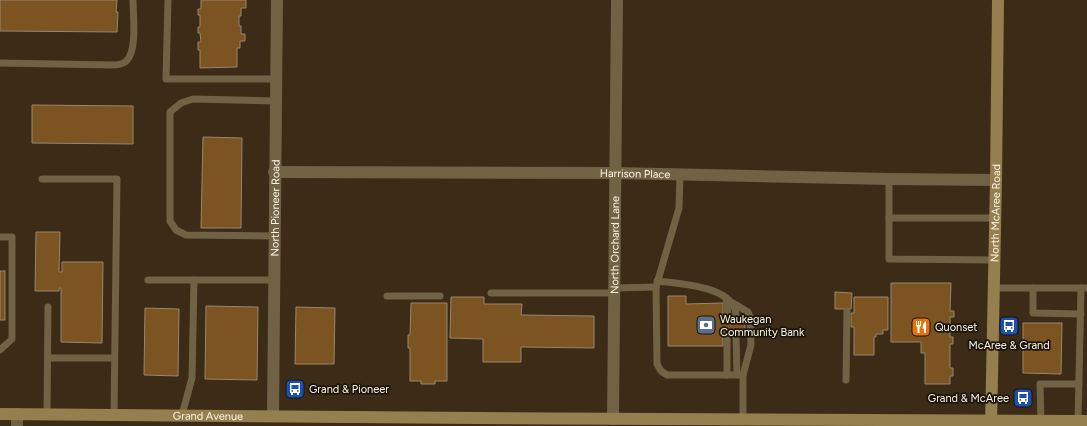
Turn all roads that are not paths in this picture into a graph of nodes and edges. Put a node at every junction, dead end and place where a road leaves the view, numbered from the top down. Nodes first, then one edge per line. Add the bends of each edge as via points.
1 (133, 0) edge
2 (168, 0) edge
3 (277, 0) edge
4 (617, 0) edge
5 (998, 0) edge
6 (0, 63) edge
7 (276, 79) junction
8 (276, 101) junction
9 (274, 172) junction
10 (615, 173) junction
11 (680, 175) junction
12 (42, 179) dead end
13 (889, 179) junction
14 (996, 180) junction
15 (889, 218) junction
16 (995, 218) junction
17 (274, 236) junction
18 (0, 237) edge
19 (995, 260) junction
20 (148, 280) dead end
21 (194, 280) junction
22 (274, 280) junction
23 (657, 284) junction
24 (994, 288) junction
25 (1033, 288) junction
26 (1084, 288) edge
27 (614, 290) junction
28 (491, 293) dead end
29 (387, 296) dead end
30 (440, 296) dead end
31 (726, 298) junction
32 (733, 303) junction
33 (48, 307) dead end
34 (847, 311) dead end
35 (1081, 314) junction
36 (728, 316) dead end
37 (736, 316) dead end
38 (727, 335) dead end
39 (736, 335) dead end
40 (0, 350) edge
41 (48, 358) junction
42 (114, 358) junction
43 (727, 375) junction
44 (740, 375) junction
45 (846, 380) dead end
46 (1079, 384) junction
47 (0, 414) edge
48 (47, 414) junction
49 (114, 415) junction
50 (182, 416) junction
51 (613, 419) junction
52 (743, 419) junction
53 (17, 420) edge
54 (273, 421) edge
55 (1082, 421) edge
56 (478, 422) edge
57 (689, 422) edge
58 (1047, 422) edge
59 (888, 423) edge
60 (935, 423) edge
61 (991, 423) edge

1 - 6 lane via 132,52 124,63 112,66
2 - 7 lane via 166,79
3 - 7 street, North Pioneer Road
4 - 10 street, North Orchard Lane
5 - 14 main road, North McAree Road
7 - 8 street, North Pioneer Road
8 - 9 street, North Pioneer Road
8 - 17 lane via 193,99 181,102 170,112 170,221 176,230 186,235
9 - 10 street, Harrison Place
9 - 17 street, North Pioneer Road
10 - 11 street, Harrison Place
10 - 27 street, North Orchard Lane
11 - 13 street, Harrison Place
11 - 23 lane via 679,208
12 - 42 lane via 117,179
13 - 14 street, Harrison Place
13 - 15 lane
14 - 16 main road, North McAree Road
15 - 16 lane
15 - 19 lane via 889,259
16 - 19 main road, North McAree Road
17 - 22 street, North Pioneer Road
18 - 40 lane via 12,237 12,339
19 - 24 main road, North McAree Road
20 - 21 lane
21 - 22 lane
21 - 50 lane via 192,378
22 - 54 street, North Pioneer Road
23 - 27 lane
23 - 31 lane via 696,286 717,292
23 - 43 lane via 658,364 661,371 667,375
24 - 25 lane
24 - 61 main road, North McAree Road
25 - 26 lane
25 - 35 lane via 1033,314
26 - 35 lane
27 - 28 lane
27 - 51 street, North Orchard Lane
29 - 30 lane
31 - 32 lane
31 - 36 lane
32 - 37 lane
32 - 44 lane via 748,312 750,317 751,345
33 - 41 lane
34 - 45 lane
35 - 46 lane
38 - 43 lane
39 - 44 lane
41 - 42 lane
41 - 48 lane
42 - 49 lane
43 - 44 lane
44 - 52 lane
46 - 55 lane
46 - 58 lane via 1040,384
47 - 53 main road, Grand Avenue
48 - 49 main road, Grand Avenue
48 - 53 main road, Grand Avenue
49 - 50 main road, Grand Avenue
50 - 54 main road, Grand Avenue
51 - 56 main road, Grand Avenue
51 - 57 main road, Grand Avenue
52 - 57 main road, Grand Avenue
52 - 59 main road, Grand Avenue
54 - 56 main road, Grand Avenue
55 - 58 main road, Grand Avenue
58 - 61 main road, Grand Avenue
59 - 60 main road, Grand Avenue
60 - 61 main road, Grand Avenue

